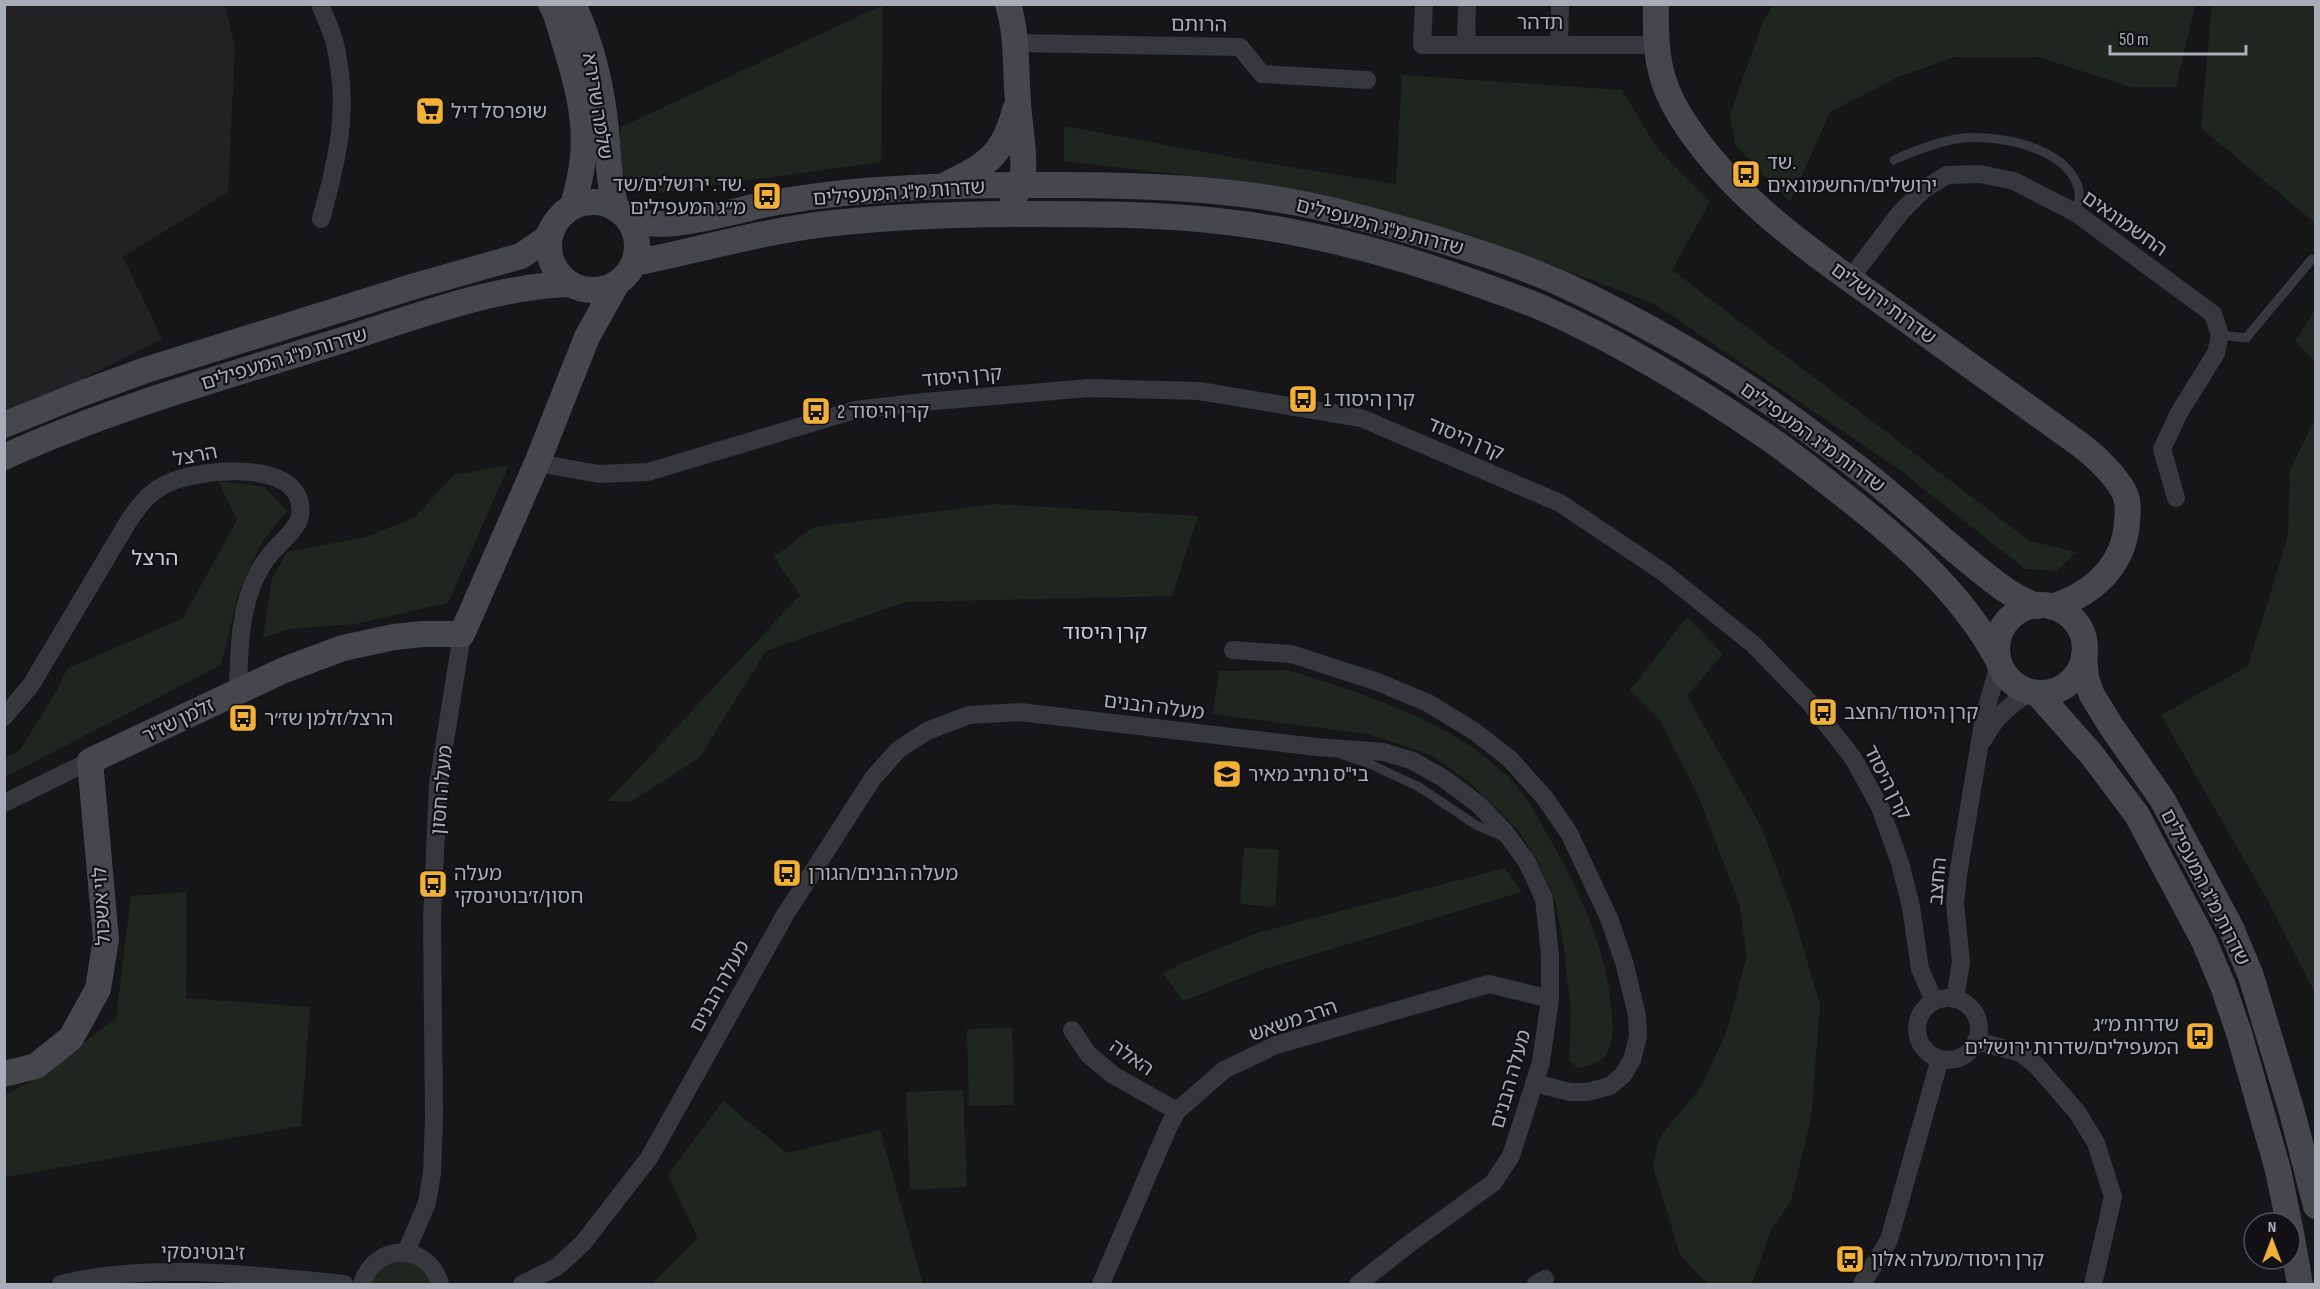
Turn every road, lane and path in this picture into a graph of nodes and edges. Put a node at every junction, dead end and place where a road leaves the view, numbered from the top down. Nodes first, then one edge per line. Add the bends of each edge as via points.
1 (320, 4) edge
2 (551, 4) edge
3 (573, 4) edge
4 (1008, 4) edge
5 (1424, 4) edge
6 (1467, 4) edge
7 (1560, 4) edge
8 (1656, 4) edge
9 (1017, 43) junction
10 (1466, 45) junction
11 (1559, 45) junction
12 (1655, 45) junction
13 (1366, 80) dead end
14 (1018, 100) junction
15 (1022, 149) junction
16 (1894, 160) dead end
17 (1020, 185) junction
18 (1070, 185) junction
19 (941, 187) junction
20 (619, 211) junction
21 (2076, 213) junction
22 (564, 215) junction
23 (999, 215) junction
24 (321, 219) dead end
25 (2312, 259) dead end
26 (634, 263) junction
27 (1850, 279) junction
28 (617, 283) junction
29 (574, 286) junction
30 (2220, 336) junction
31 (582, 348) junction
32 (4, 425) edge
33 (4, 458) edge
34 (537, 463) junction
35 (2175, 498) dead end
36 (2104, 574) junction
37 (2044, 606) junction
38 (462, 634) junction
39 (2084, 647) junction
40 (1233, 650) dead end
41 (1998, 661) junction
42 (238, 691) junction
43 (2033, 692) junction
44 (4, 717) edge
45 (90, 761) junction
46 (1975, 766) junction
47 (4, 803) edge
48 (1550, 999) junction
49 (1955, 999) junction
50 (1934, 1001) junction
51 (1072, 1030) dead end
52 (1976, 1041) junction
53 (1940, 1059) junction
54 (4, 1074) edge
55 (1534, 1083) junction
56 (1177, 1111) junction
57 (2316, 1206) edge
58 (2287, 1211) edge
59 (406, 1252) junction
60 (61, 1284) edge
61 (344, 1284) edge
62 (362, 1284) edge
63 (440, 1284) edge
64 (522, 1284) edge
65 (1101, 1284) edge
66 (1358, 1284) edge
67 (1862, 1284) edge
68 (2093, 1284) edge

1 - 24 street via 335,44 343,104 338,159
2 - 22 main road, שלמה שרירא via 582,116 584,154
3 - 20 main road, שלמה שרירא via 598,80 609,176
4 - 9 main road
5 - 10 street, תדהר via 1422,45
6 - 10 street
7 - 11 street
8 - 12 main road, שדרות ירושלים
9 - 13 street, הרותם via 1240,47 1262,74
9 - 14 main road
10 - 11 street, תדהר
11 - 12 street, תדהר
12 - 27 main road, שדרות ירושלים via 1662,79 1680,116 1708,157 1776,223
14 - 15 main road
14 - 19 main road via 1002,147 971,174
15 - 17 main road
15 - 18 main road via 1045,172
16 - 21 lane via 1956,139 1988,136 2017,142 2064,164 2080,192
17 - 18 main road, שדרות מ"ג המעפילים
17 - 19 main road, שדרות מ"ג המעפילים
17 - 23 main road
18 - 37 main road, שדרות מ"ג המעפילים via 1228,192 1286,201 1453,244 1557,282 1649,328 1760,396 1892,495 1999,587 2020,600
19 - 20 main road, שדרות מ"ג המעפילים via 828,194 658,224
20 - 22 main road via 595,202
20 - 26 main road via 629,221 637,242
21 - 27 street, החשמונאים via 2014,181 1980,174 1947,175 1924,189 1900,213
21 - 30 street, החשמונאים via 2213,315
22 - 29 main road via 549,243 552,263 559,275
22 - 32 main road, שדרות מ"ג המעפילים via 546,239 521,256 146,370
23 - 26 main road, שדרות מ"ג המעפילים via 832,223
23 - 41 main road, שדרות מ"ג המעפילים via 1169,217 1280,230 1444,272 1545,309 1635,354 1735,415 1874,518 1968,612
25 - 30 lane via 2246,338
26 - 28 main road
27 - 36 main road, שדרות ירושלים via 2078,443 2114,476 2128,505 2127,528 2115,563
28 - 29 main road via 592,290
28 - 31 main road, מעלה חסון
29 - 31 main road, מעלה חסון via 584,324
29 - 33 main road, שדרות מ"ג המעפילים via 527,286 401,321 155,398
30 - 35 street via 2216,352 2162,449
31 - 34 main road, מעלה חסון
34 - 38 main road, מעלה חסון
34 - 50 street, קרן היסוד via 599,474 648,472 855,410 1089,388 1199,391 1361,418 1560,503 1664,572 1754,645 1810,703 1853,758 1880,807 1911,907 1920,969
36 - 37 main road, שדרות ירושלים via 2081,595
36 - 39 main road, שדרות ירושלים via 2089,610
37 - 39 main road via 2072,619
37 - 41 main road via 2022,609 2006,623 1997,643
38 - 42 main road, זלמן שז"ר via 394,637 343,648
38 - 59 street, מעלה חסון via 438,785 432,920 432,1173 427,1203
39 - 43 main road via 2077,673 2063,687
39 - 57 main road, שדרות מ"ג המעפילים via 2086,678 2092,695 2168,809 2231,928 2251,976
40 - 55 street via 1291,654 1428,703 1474,730 1510,759 1545,797 1569,833 1609,918 1637,1014 1638,1037 1632,1060 1610,1086 1570,1092
41 - 43 main road via 2011,682
41 - 46 street, החצב
42 - 44 street, הרצל via 246,604 259,572 297,528 301,514 298,498 285,482 261,474 200,473 166,484 144,499 31,685
42 - 45 main road, זלמן שז"ר
43 - 46 street, החצב via 2010,705 1991,725
43 - 58 main road, שדרות מ"ג המעפילים via 2092,755 2137,815 2204,941 2239,1033
45 - 47 street, זלמן שז"ר
45 - 54 main road, לוי אשכול via 106,939 98,989 71,1038 36,1066
46 - 49 street, החצב via 1955,903 1961,962
48 - 55 street, מעלה הבנים via 1548,1030
48 - 56 street, הרב משאש via 1489,984 1276,1045 1224,1070
48 - 64 street, מעלה הבנים via 1544,899 1527,862 1478,804 1413,761 1384,752 1020,712 969,715 927,731 898,750 873,778 785,915 649,1158 583,1243 557,1267
49 - 50 street
49 - 52 street via 1965,1003 1977,1020
50 - 53 street via 1919,1016 1918,1037 1922,1047
51 - 56 street, האלה via 1088,1054 1113,1075
52 - 53 street via 1957,1058
52 - 68 street via 2021,1053 2037,1066 2077,1112 2096,1143 2113,1197
53 - 67 street via 1889,1240
55 - 66 street, מעלה הבנים via 1511,1156 1493,1183
56 - 65 street, הרב משאש
59 - 62 street via 394,1252 372,1264
59 - 63 street via 430,1264
60 - 61 street, ז'בוטינסקי via 105,1276 161,1273 261,1276

